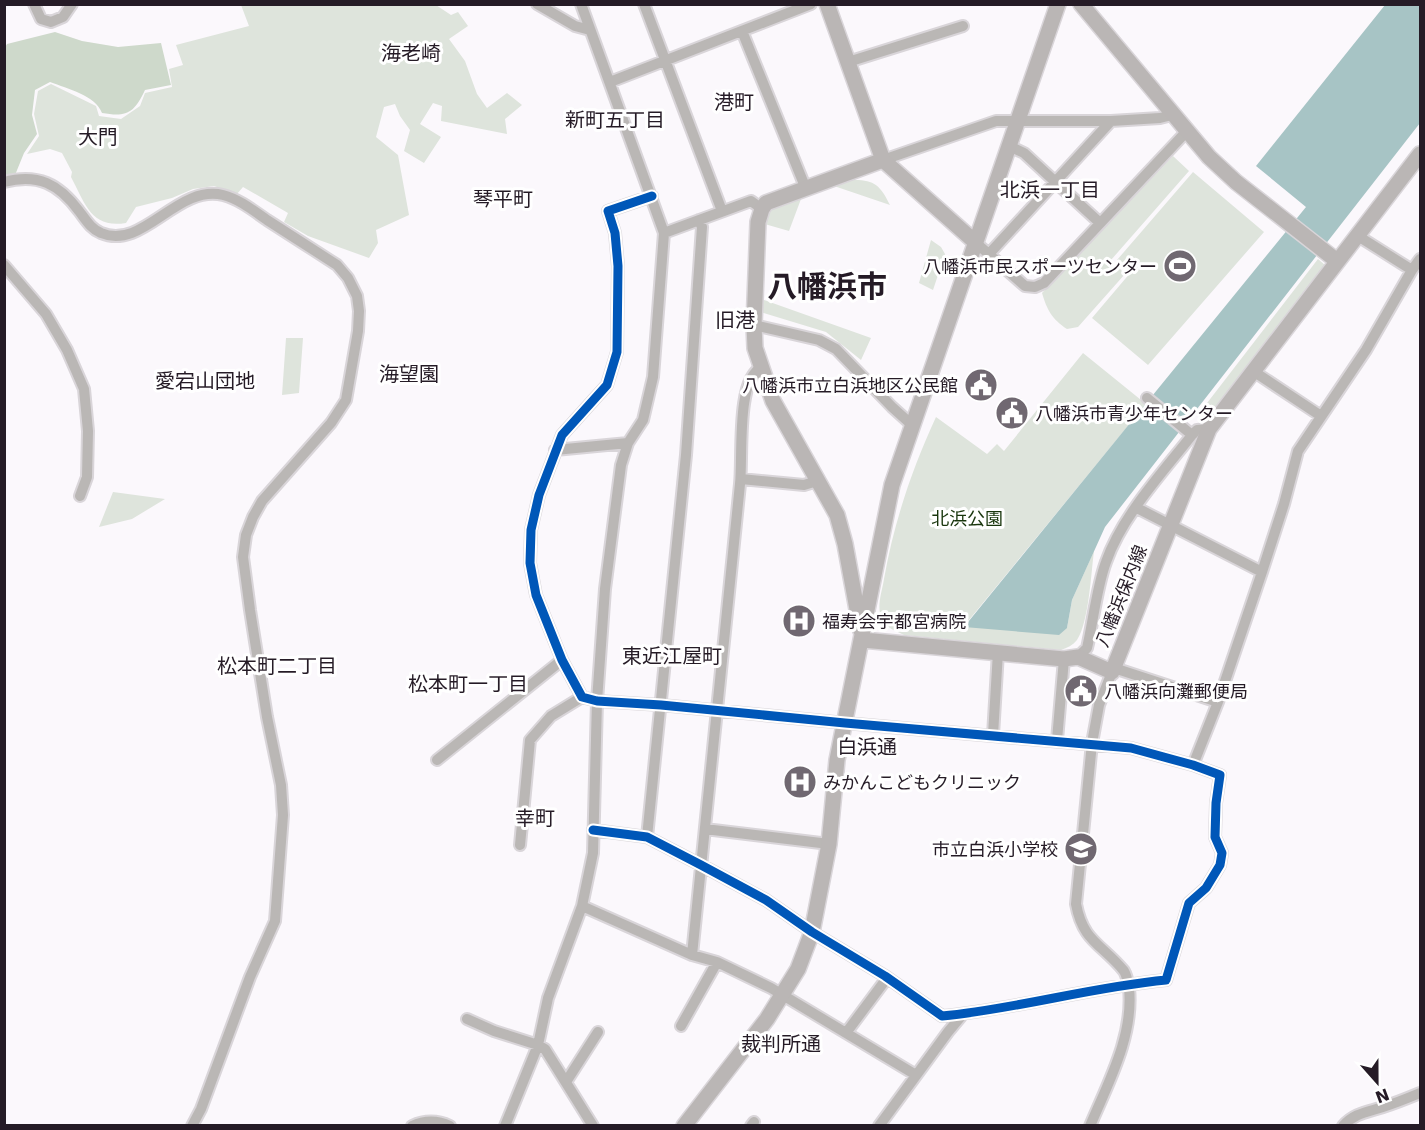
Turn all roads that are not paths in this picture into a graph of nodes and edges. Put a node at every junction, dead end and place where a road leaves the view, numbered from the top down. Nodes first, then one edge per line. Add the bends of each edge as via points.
1 (34, 4) edge
2 (72, 4) edge
3 (537, 4) edge
4 (581, 4) edge
5 (644, 4) edge
6 (811, 4) edge
7 (827, 4) edge
8 (1058, 4) edge
9 (1080, 4) edge
10 (963, 26) dead end
11 (590, 30) junction
12 (742, 31) junction
13 (666, 60) junction
14 (848, 62) junction
15 (610, 82) junction
16 (1172, 115) junction
17 (1017, 121) junction
18 (1112, 121) junction
19 (1188, 131) junction
20 (1009, 146) junction
21 (1420, 154) edge
22 (883, 160) junction
23 (1054, 181) junction
24 (4, 182) edge
25 (806, 189) junction
26 (652, 196) junction
27 (762, 208) junction
28 (722, 211) junction
29 (699, 220) junction
30 (1100, 224) junction
31 (664, 233) junction
32 (1358, 236) junction
33 (975, 243) junction
34 (989, 254) junction
35 (1420, 259) edge
36 (1337, 261) junction
37 (4, 265) edge
38 (1412, 270) junction
39 (754, 325) junction
40 (761, 368) junction
41 (1253, 371) junction
42 (1147, 398) dead end
43 (1322, 416) junction
44 (912, 425) junction
45 (1209, 429) junction
46 (1188, 431) junction
47 (628, 443) junction
48 (555, 450) junction
49 (741, 479) junction
50 (818, 481) junction
51 (80, 496) dead end
52 (1137, 508) junction
53 (1171, 524) junction
54 (1262, 572) junction
55 (863, 640) junction
56 (998, 652) junction
57 (1071, 658) junction
58 (562, 660) junction
59 (1113, 670) junction
60 (582, 697) junction
61 (597, 701) junction
62 (1218, 702) junction
63 (661, 705) junction
64 (716, 711) junction
65 (845, 723) junction
66 (993, 735) junction
67 (1057, 740) junction
68 (1092, 743) junction
69 (437, 760) dead end
70 (1193, 765) junction
71 (705, 829) junction
72 (593, 830) junction
73 (647, 837) junction
74 (829, 844) junction
75 (520, 845) dead end
76 (701, 865) junction
77 (582, 906) junction
78 (812, 932) junction
79 (692, 955) junction
80 (717, 962) junction
81 (887, 978) junction
82 (1128, 983) junction
83 (782, 995) junction
84 (963, 1014) junction
85 (467, 1019) dead end
86 (681, 1026) dead end
87 (598, 1032) dead end
88 (846, 1033) junction
89 (538, 1045) junction
90 (916, 1075) junction
91 (566, 1082) junction
92 (1420, 1093) edge
93 (192, 1125) edge
94 (412, 1125) edge
95 (450, 1125) edge
96 (505, 1125) edge
97 (593, 1125) edge
98 (684, 1125) edge
99 (879, 1125) edge
100 (1090, 1125) edge
101 (1343, 1125) edge

1 - 2 street via 41,19 51,22 63,17
3 - 11 street via 575,26
4 - 11 street
5 - 13 street
6 - 12 street
7 - 14 street
8 - 17 street
9 - 16 street
10 - 14 street
11 - 15 street
12 - 13 street
12 - 25 street
13 - 15 street
13 - 28 street
14 - 22 street
15 - 26 street
16 - 18 street
16 - 19 street
17 - 18 street
17 - 20 street
17 - 22 street via 996,122
18 - 23 street
19 - 30 street
19 - 36 street via 1236,182
20 - 23 street via 1024,153
20 - 33 street
21 - 32 street, 八幡浜保内線
22 - 25 street
22 - 33 street
23 - 30 street
23 - 34 street
24 - 93 street via 47,181 61,191 88,224 102,234 117,235 136,232 194,196 224,195 337,265 357,296 358,332 346,400 331,423 262,501 246,535 243,557 250,610 281,785 283,815 275,921
25 - 27 street via 775,198
26 - 31 street
26 - 48 street via 608,211 615,233 618,267 617,352 607,385 562,435
27 - 28 street via 751,201
27 - 39 street via 758,222
28 - 29 street
29 - 31 street
29 - 63 street via 702,227 686,455
30 - 34 street via 1044,283 1035,287 1026,286
31 - 47 street via 653,376 643,420
32 - 36 street, 八幡浜保内線
32 - 38 street
33 - 34 street
33 - 44 street
35 - 38 street
36 - 41 street, 八幡浜保内線
37 - 51 street via 46,314 68,350 84,389 87,477
38 - 43 street
39 - 40 street
39 - 44 street via 819,340 836,349
40 - 49 street via 754,371 745,391
40 - 50 street via 773,401
41 - 43 street
41 - 45 street, 八幡浜保内線
42 - 46 street
43 - 54 street via 1298,451
44 - 55 street via 887,507
45 - 46 street
45 - 53 street, 八幡浜保内線
46 - 52 street
47 - 48 street
47 - 61 street via 621,465 605,589
48 - 58 street via 531,530 530,563 536,595
49 - 50 street via 804,485
49 - 64 street
50 - 55 street via 837,515
52 - 53 street
52 - 57 street via 1106,562 1087,648
53 - 54 street
53 - 59 street, 八幡浜保内線
54 - 62 street
55 - 56 street, 八幡浜保内線
55 - 65 street
56 - 57 street, 八幡浜保内線
56 - 66 street
57 - 59 street, 八幡浜保内線
57 - 67 street
58 - 60 street
58 - 69 street
59 - 62 street
59 - 68 street via 1099,705
60 - 61 street
60 - 75 street via 551,716 530,740
61 - 63 street
61 - 72 street
62 - 70 street
63 - 64 street
63 - 73 street
64 - 65 street
64 - 71 street
65 - 66 street
65 - 74 street via 837,760
66 - 67 street
67 - 68 street
68 - 70 street via 1131,748
68 - 82 street via 1076,904 1079,921 1088,936 1126,973
70 - 82 street via 1220,775 1215,837 1222,853 1220,865 1206,888 1189,903 1166,980
71 - 74 street
71 - 76 street
72 - 73 street
72 - 77 street via 593,853
73 - 76 street
74 - 78 street
76 - 78 street via 766,900
76 - 79 street
77 - 79 street
77 - 89 street via 548,998
78 - 81 street
78 - 83 street via 798,969
79 - 80 street
80 - 83 street
80 - 86 street
81 - 84 street via 942,1016
81 - 88 street
82 - 84 street
82 - 100 street via 1129,1020
83 - 88 street
83 - 98 street
84 - 90 street
85 - 89 street
87 - 91 street
88 - 90 street
89 - 91 street via 545,1049
89 - 96 street
90 - 99 street
91 - 97 street
92 - 101 street via 1361,1113
94 - 95 street via 424,1121

